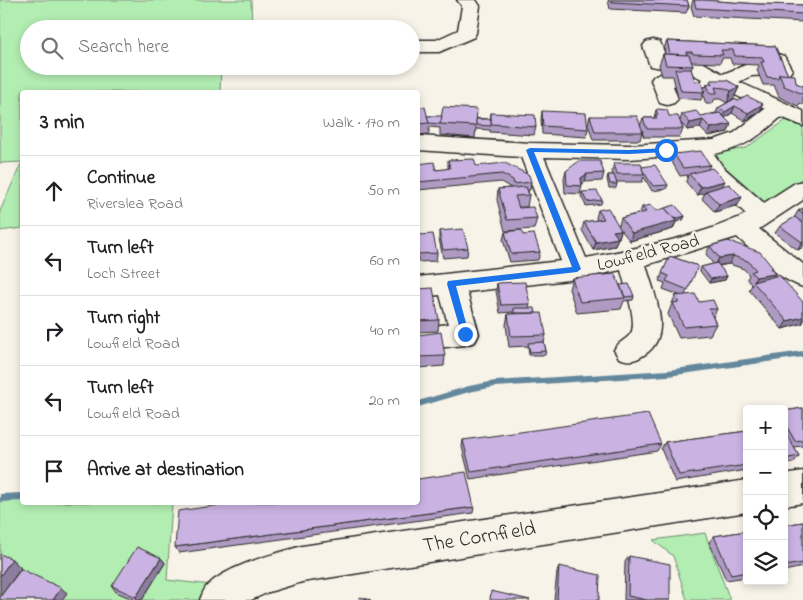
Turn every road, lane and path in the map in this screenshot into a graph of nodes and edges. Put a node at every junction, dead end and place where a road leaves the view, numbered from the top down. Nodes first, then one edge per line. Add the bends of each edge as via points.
1 (466, 0) edge
2 (420, 46) edge
3 (653, 46) dead end
4 (775, 54) edge
5 (723, 82) junction
6 (778, 109) junction
7 (803, 119) edge
8 (420, 144) edge
9 (697, 147) junction
10 (530, 150) junction
11 (803, 189) edge
12 (752, 222) junction
13 (631, 259) junction
14 (577, 269) junction
15 (803, 277) edge
16 (451, 284) junction
17 (420, 287) edge
18 (420, 339) edge
19 (629, 350) dead end
20 (803, 487) edge
21 (788, 489) edge
22 (743, 497) edge
23 (219, 600) edge

1 - 2 street via 471,6 467,33 439,46
3 - 5 street via 657,62 676,77
4 - 5 street via 782,70 748,70
5 - 6 street
6 - 7 street
6 - 9 street via 742,139 727,145
8 - 10 street
9 - 10 street via 629,152
9 - 12 street
10 - 14 street
11 - 12 street, Lowfield Road
12 - 13 street, Lowfield Road
12 - 15 street via 785,265
13 - 14 street, Lowfield Road
13 - 19 street via 648,324 642,342
14 - 16 street, Lowfield Road
16 - 17 street, Lowfield Road
16 - 18 street via 465,334
20 - 21 street
22 - 23 street, The Cornfield via 302,564 271,572

